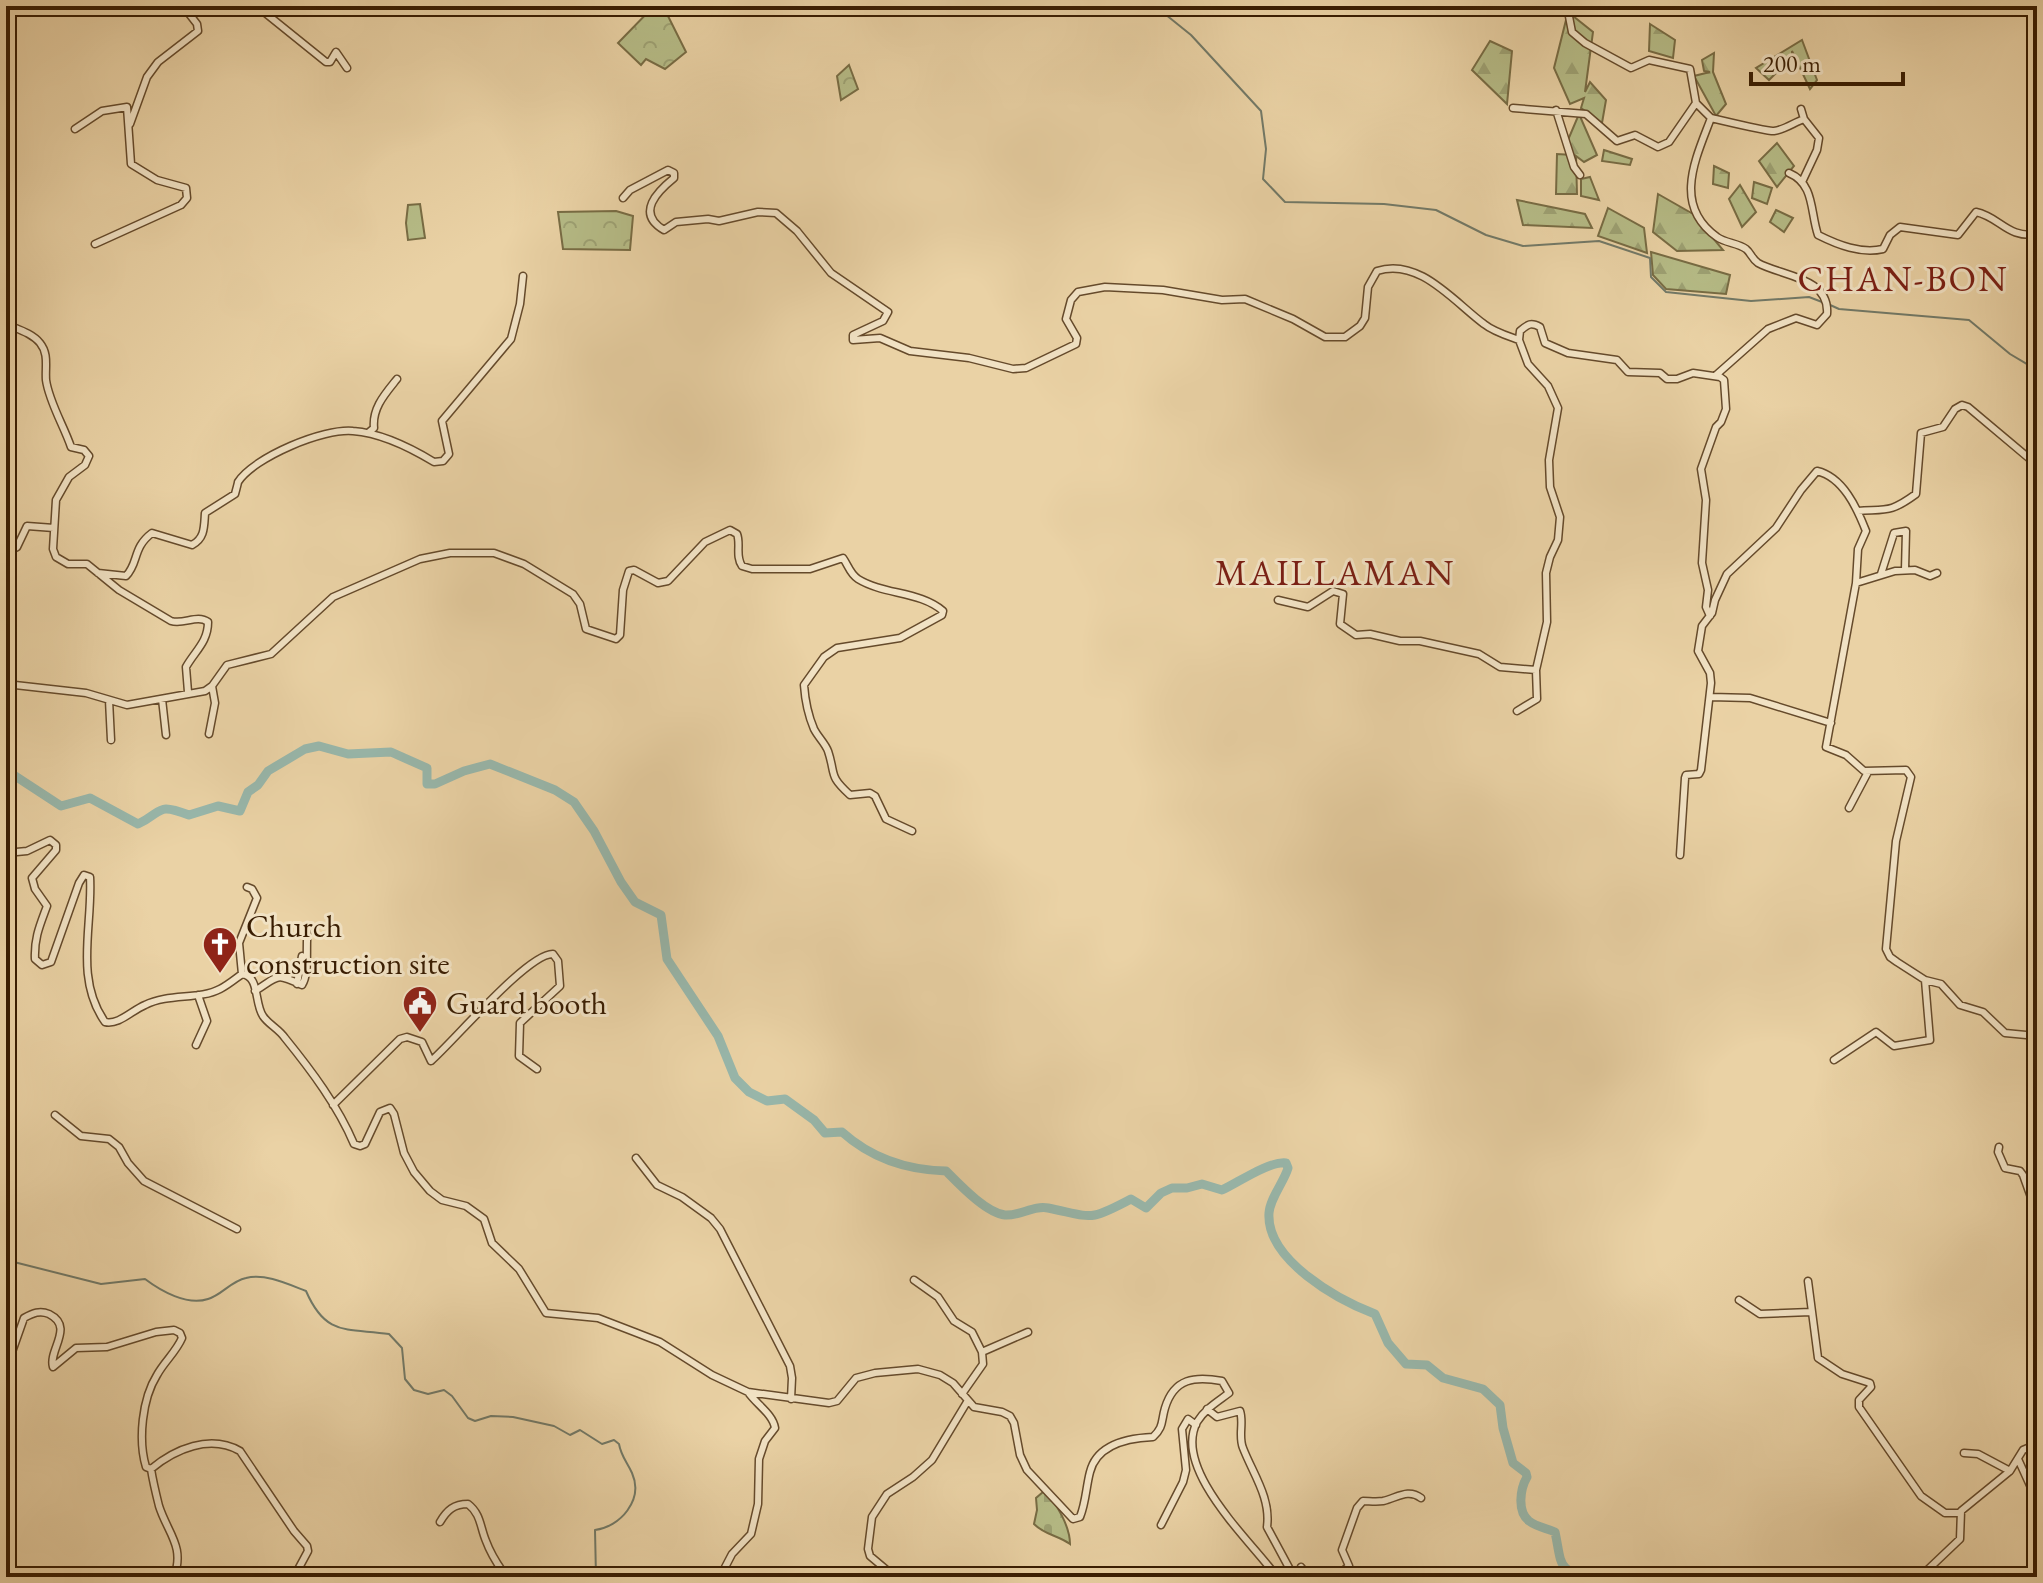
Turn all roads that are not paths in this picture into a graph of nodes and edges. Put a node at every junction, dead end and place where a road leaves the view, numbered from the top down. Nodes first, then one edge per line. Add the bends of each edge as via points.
1 (183, 6) edge
2 (260, 6) edge
3 (1567, 6) edge
4 (347, 68) dead end
5 (2036, 97) edge
6 (1696, 103) junction
7 (1513, 108) dead end
8 (1801, 109) dead end
9 (1556, 110) junction
10 (1711, 118) junction
11 (1804, 119) junction
12 (2033, 121) edge
13 (130, 124) junction
14 (75, 129) dead end
15 (1789, 173) dead end
16 (1580, 175) dead end
17 (1802, 182) junction
18 (623, 198) dead end
19 (2037, 234) edge
20 (95, 244) dead end
21 (523, 276) dead end
22 (6, 324) edge
23 (1519, 340) junction
24 (1715, 376) junction
25 (397, 379) dead end
26 (368, 433) junction
27 (2037, 465) edge
28 (1858, 511) junction
29 (54, 528) junction
30 (6, 553) edge
31 (1905, 570) junction
32 (98, 573) junction
33 (1937, 573) dead end
34 (1881, 574) junction
35 (1856, 583) junction
36 (1278, 600) dead end
37 (1710, 616) junction
38 (1536, 670) junction
39 (6, 684) edge
40 (212, 686) junction
41 (188, 692) junction
42 (1711, 697) junction
43 (162, 699) junction
44 (109, 700) junction
45 (1517, 711) dead end
46 (1831, 723) junction
47 (209, 734) dead end
48 (166, 735) dead end
49 (111, 740) dead end
50 (1868, 772) junction
51 (1849, 808) dead end
52 (912, 831) dead end
53 (6, 853) edge
54 (1680, 855) dead end
55 (247, 887) dead end
56 (308, 928) dead end
57 (303, 951) dead end
58 (242, 974) junction
59 (1925, 980) junction
60 (297, 984) junction
61 (255, 991) junction
62 (198, 995) junction
63 (2037, 1036) edge
64 (196, 1045) dead end
65 (1834, 1060) dead end
66 (537, 1069) dead end
67 (333, 1105) junction
68 (55, 1115) dead end
69 (1999, 1147) dead end
70 (636, 1158) dead end
71 (2037, 1214) edge
72 (237, 1229) dead end
73 (914, 1280) dead end
74 (1808, 1281) dead end
75 (1739, 1300) dead end
76 (1811, 1312) junction
77 (1028, 1332) dead end
78 (982, 1352) junction
79 (6, 1369) edge
80 (748, 1392) junction
81 (962, 1394) junction
82 (791, 1399) junction
83 (967, 1402) junction
84 (1207, 1409) junction
85 (6, 1414) edge
86 (1196, 1425) junction
87 (6, 1429) edge
88 (2037, 1444) edge
89 (1964, 1453) dead end
90 (2018, 1459) junction
91 (151, 1469) junction
92 (2010, 1471) junction
93 (1421, 1498) dead end
94 (1960, 1513) junction
95 (440, 1522) dead end
96 (1161, 1525) dead end
97 (2037, 1543) edge
98 (1301, 1567) dead end
99 (503, 1572) junction
100 (296, 1576) edge
101 (174, 1577) edge
102 (492, 1577) edge
103 (514, 1577) edge
104 (720, 1577) edge
105 (895, 1577) edge
106 (1277, 1577) edge
107 (1294, 1577) edge
108 (1309, 1577) edge
109 (1335, 1577) edge
110 (1920, 1577) edge

1 - 13 street via 198,31 147,77
2 - 4 street via 326,62 336,52
3 - 6 street via 1572,32 1612,59 1631,68 1649,60 1690,69
5 - 12 street
6 - 9 street via 1669,142 1658,147 1635,135 1617,141 1586,114
6 - 10 street
7 - 9 street
8 - 11 street
9 - 16 street
10 - 11 street via 1773,132
10 - 24 street via 1690,177 1696,212 1718,237 1746,249 1755,262 1816,287 1828,307 1817,325 1796,318 1768,329
11 - 17 street via 1819,138
13 - 14 street via 127,107 116,107 92,115
13 - 20 street via 131,164 157,180 186,188 187,198
15 - 17 street
17 - 19 street via 1818,235 1848,247 1883,249 1900,227 1958,235 1976,212 2010,232
18 - 23 street via 668,170 674,178 650,202 653,218 664,230 676,222 776,213 831,273 888,312 853,340 880,338 910,351 1013,369 1076,344 1066,319 1078,292 1105,287 1245,299 1336,338 1360,326 1368,287 1377,271 1387,268 1429,279 1485,325
21 - 26 street via 511,339 442,421 449,454 443,461 434,462
22 - 29 street via 40,343 49,392 71,447 89,456 56,500
23 - 24 street via 1520,331 1534,323 1545,343 1568,353 1617,360 1628,372 1660,373 1667,379 1693,373
23 - 38 street via 1528,364 1548,386 1558,408 1549,460 1550,487 1560,517 1546,573 1547,622
24 - 37 street via 1724,380 1726,409 1701,469 1706,500 1702,563
25 - 26 street via 382,398
26 - 32 street via 329,433 268,456 238,483 235,494 205,513 198,542 192,545 152,533 138,546 126,576
27 - 28 street via 1962,405 1943,427 1921,433 1916,494 1886,511
28 - 35 street via 1866,531 1858,549
28 - 37 street via 1834,478 1817,471 1776,528 1727,574
29 - 30 street via 27,526 17,547
29 - 32 street via 56,557 68,564 87,564
31 - 33 street
31 - 34 street
31 - 34 street via 1906,531 1894,533
32 - 41 street via 171,621 208,622 208,633 186,667
34 - 35 street
35 - 46 street
36 - 38 street via 1307,607 1333,591 1343,594 1340,624 1356,635 1420,641 1479,654 1500,667
37 - 42 street via 1702,626 1698,651 1710,673
38 - 45 street via 1537,699
39 - 44 street
40 - 41 street
40 - 47 street via 215,703
40 - 52 street via 227,665 271,654 333,597 420,559 450,553 494,553 524,564 573,594 586,629 616,639 629,571 658,583 668,581 705,542 730,530 739,539 742,566 810,569 843,558 858,579 926,599 943,611 900,638 837,648 804,685 815,732 827,747 837,783 850,795 875,796 886,819
41 - 43 street
42 - 46 street via 1750,698
42 - 54 street via 1701,770 1685,778
43 - 44 street via 136,705
43 - 48 street
44 - 49 street
46 - 50 street via 1826,747
50 - 51 street
50 - 59 street via 1906,770 1911,777 1896,841 1885,942 1890,957
53 - 62 street via 27,851 50,840 56,845 32,878 47,906 34,946 35,959 42,965 51,962 79,883 84,875 90,877 86,953 92,991 105,1022 115,1023 147,1004
55 - 58 street via 257,898 239,943
56 - 60 street via 307,974 302,985
57 - 60 street
58 - 61 street via 253,979
58 - 62 street via 220,990
59 - 63 street via 1941,984 1960,1005 1983,1012 2005,1033
59 - 65 street via 1930,1040 1894,1046 1876,1032
60 - 61 street via 281,976
61 - 67 street via 264,1018 284,1035
62 - 64 street via 207,1021
66 - 67 street via 519,1056 520,1023 560,986 558,961 546,953 431,1061 422,1042 400,1039
67 - 80 street via 360,1146 380,1112 393,1110 414,1172 442,1200 466,1206 484,1219 492,1243 519,1269 546,1313 598,1318 637,1333
68 - 72 street via 81,1136 109,1139 144,1181
69 - 71 street via 2005,1168 2023,1175
70 - 82 street via 657,1185 682,1197 720,1229 790,1366
73 - 78 street via 972,1332
74 - 76 street
75 - 76 street via 1760,1314
76 - 94 street via 1818,1358 1842,1374 1870,1383 1858,1405 1914,1490 1939,1510
77 - 78 street
78 - 81 street via 983,1364
79 - 91 street via 24,1318 38,1311 57,1319 61,1327 53,1367 76,1348 107,1347 156,1332 180,1333 144,1407 141,1446
80 - 82 street
80 - 104 street via 775,1428 759,1459 751,1534
81 - 82 street via 940,1375 918,1369 856,1378 829,1403
81 - 83 street
83 - 84 street via 1010,1416 1027,1470 1073,1519 1080,1517 1098,1456 1124,1440 1153,1437 1162,1427 1172,1394 1183,1383 1205,1378 1226,1385 1229,1393
83 - 105 street via 932,1460 887,1494 872,1517 870,1556
84 - 86 street
84 - 107 street via 1217,1417 1240,1411 1240,1436 1259,1479 1267,1527
85 - 87 street
86 - 96 street via 1188,1419 1184,1423 1186,1470
86 - 106 street via 1193,1443 1201,1478
88 - 90 street
89 - 92 street via 1978,1454
90 - 92 street
90 - 97 street via 2033,1492
91 - 100 street via 191,1446 226,1444 240,1451 307,1546
91 - 101 street via 180,1561
92 - 94 street
93 - 109 street via 1403,1493 1363,1501 1342,1550 1349,1566
94 - 110 street via 1960,1539
95 - 99 street via 447,1511 468,1504 478,1513 486,1543
98 - 108 street
99 - 102 street
99 - 103 street

